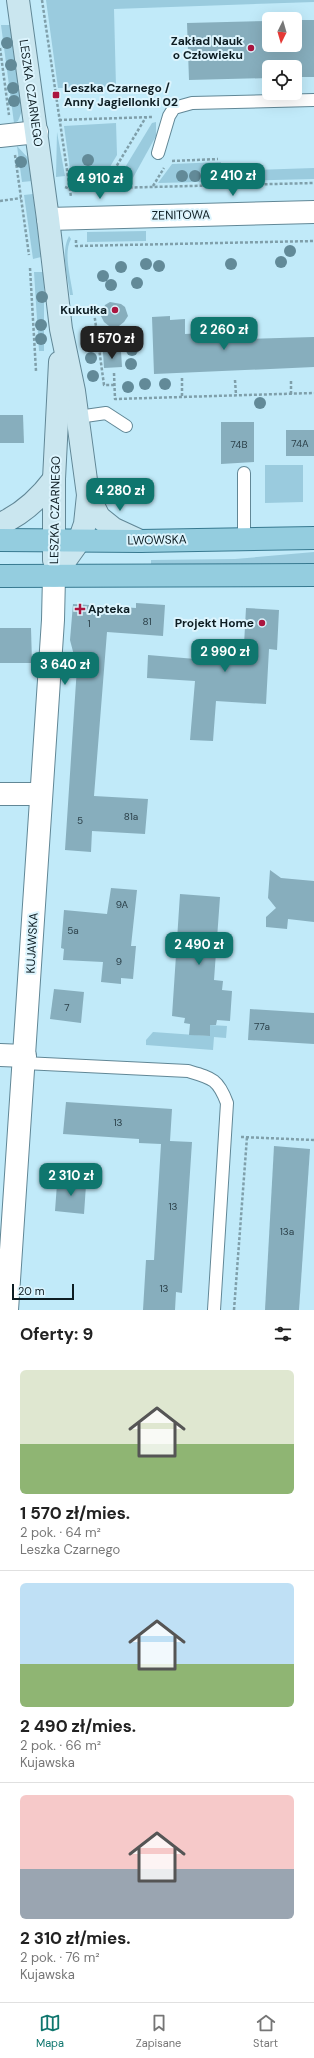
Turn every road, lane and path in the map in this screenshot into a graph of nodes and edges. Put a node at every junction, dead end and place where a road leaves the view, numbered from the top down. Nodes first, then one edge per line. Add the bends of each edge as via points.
1 (18, 0) edge
2 (42, 0) edge
3 (0, 48) edge
4 (314, 100) edge
5 (146, 117) dead end
6 (37, 132) junction
7 (6, 136) edge
8 (158, 153) dead end
9 (218, 159) dead end
10 (314, 183) edge
11 (44, 185) junction
12 (153, 186) junction
13 (104, 188) junction
14 (19, 189) junction
15 (70, 189) junction
16 (21, 198) junction
17 (0, 201) edge
18 (314, 212) edge
19 (73, 218) junction
20 (48, 219) junction
21 (314, 240) edge
22 (29, 259) dead end
23 (30, 267) dead end
24 (78, 314) dead end
25 (61, 329) junction
26 (114, 373) dead end
27 (36, 374) dead end
28 (182, 378) dead end
29 (291, 379) dead end
30 (235, 380) dead end
31 (114, 385) junction
32 (314, 393) edge
33 (291, 394) junction
34 (236, 395) junction
35 (182, 397) junction
36 (78, 417) junction
37 (126, 426) dead end
38 (244, 473) dead end
39 (54, 479) junction
40 (88, 495) junction
41 (0, 524) edge
42 (314, 538) edge
43 (244, 539) junction
44 (0, 540) edge
45 (54, 540) junction
46 (79, 540) junction
47 (140, 541) junction
48 (314, 575) edge
49 (0, 576) edge
50 (54, 576) junction
51 (0, 794) edge
52 (42, 794) junction
53 (0, 1055) edge
54 (24, 1059) junction
55 (224, 1136) junction
56 (247, 1137) junction
57 (314, 1140) edge
58 (8, 1310) edge
59 (214, 1310) edge
60 (234, 1310) edge

1 - 6 street, LESZKA CZARNEGO
2 - 15 path
3 - 7 path
4 - 8 lane via 192,104 174,108 169,116
5 - 13 path
6 - 7 street
6 - 11 street, LESZKA CZARNEGO
7 - 14 path
9 - 12 path via 171,161 164,167
10 - 12 path
11 - 14 path
11 - 15 path via 57,184
11 - 20 street, LESZKA CZARNEGO
12 - 13 path
13 - 15 path
14 - 16 path
15 - 19 path
16 - 17 path
16 - 22 path
18 - 19 street, ZENITOWA
19 - 20 street, ZENITOWA
19 - 21 path via 76,246
20 - 25 street, LESZKA CZARNEGO
23 - 27 path
24 - 31 path via 94,312 104,385
25 - 36 street, LESZKA CZARNEGO
25 - 39 street, LESZKA CZARNEGO
26 - 31 path
28 - 35 path
29 - 33 path
30 - 34 path
31 - 35 path via 115,399
32 - 33 path
33 - 34 path
34 - 35 path
36 - 37 lane via 106,412
36 - 40 street, LESZKA CZARNEGO
38 - 43 lane
39 - 41 street via 41,496 26,509
39 - 45 street, LESZKA CZARNEGO
40 - 46 street, LESZKA CZARNEGO via 85,524
40 - 47 street via 99,517 114,529
42 - 43 main road, LWOWSKA
43 - 47 main road, LWOWSKA
44 - 45 main road, LWOWSKA
45 - 46 main road, LWOWSKA
45 - 50 street, LESZKA CZARNEGO
46 - 47 main road, LWOWSKA
46 - 50 street, LESZKA CZARNEGO
48 - 50 main road
49 - 50 main road
50 - 52 street, KUJAWSKA
51 - 52 street
52 - 54 street, KUJAWSKA
53 - 54 street
54 - 55 lane via 188,1071 208,1077 221,1087 227,1103
54 - 58 street, KUJAWSKA
55 - 56 path
55 - 59 lane
56 - 57 path
56 - 60 path

